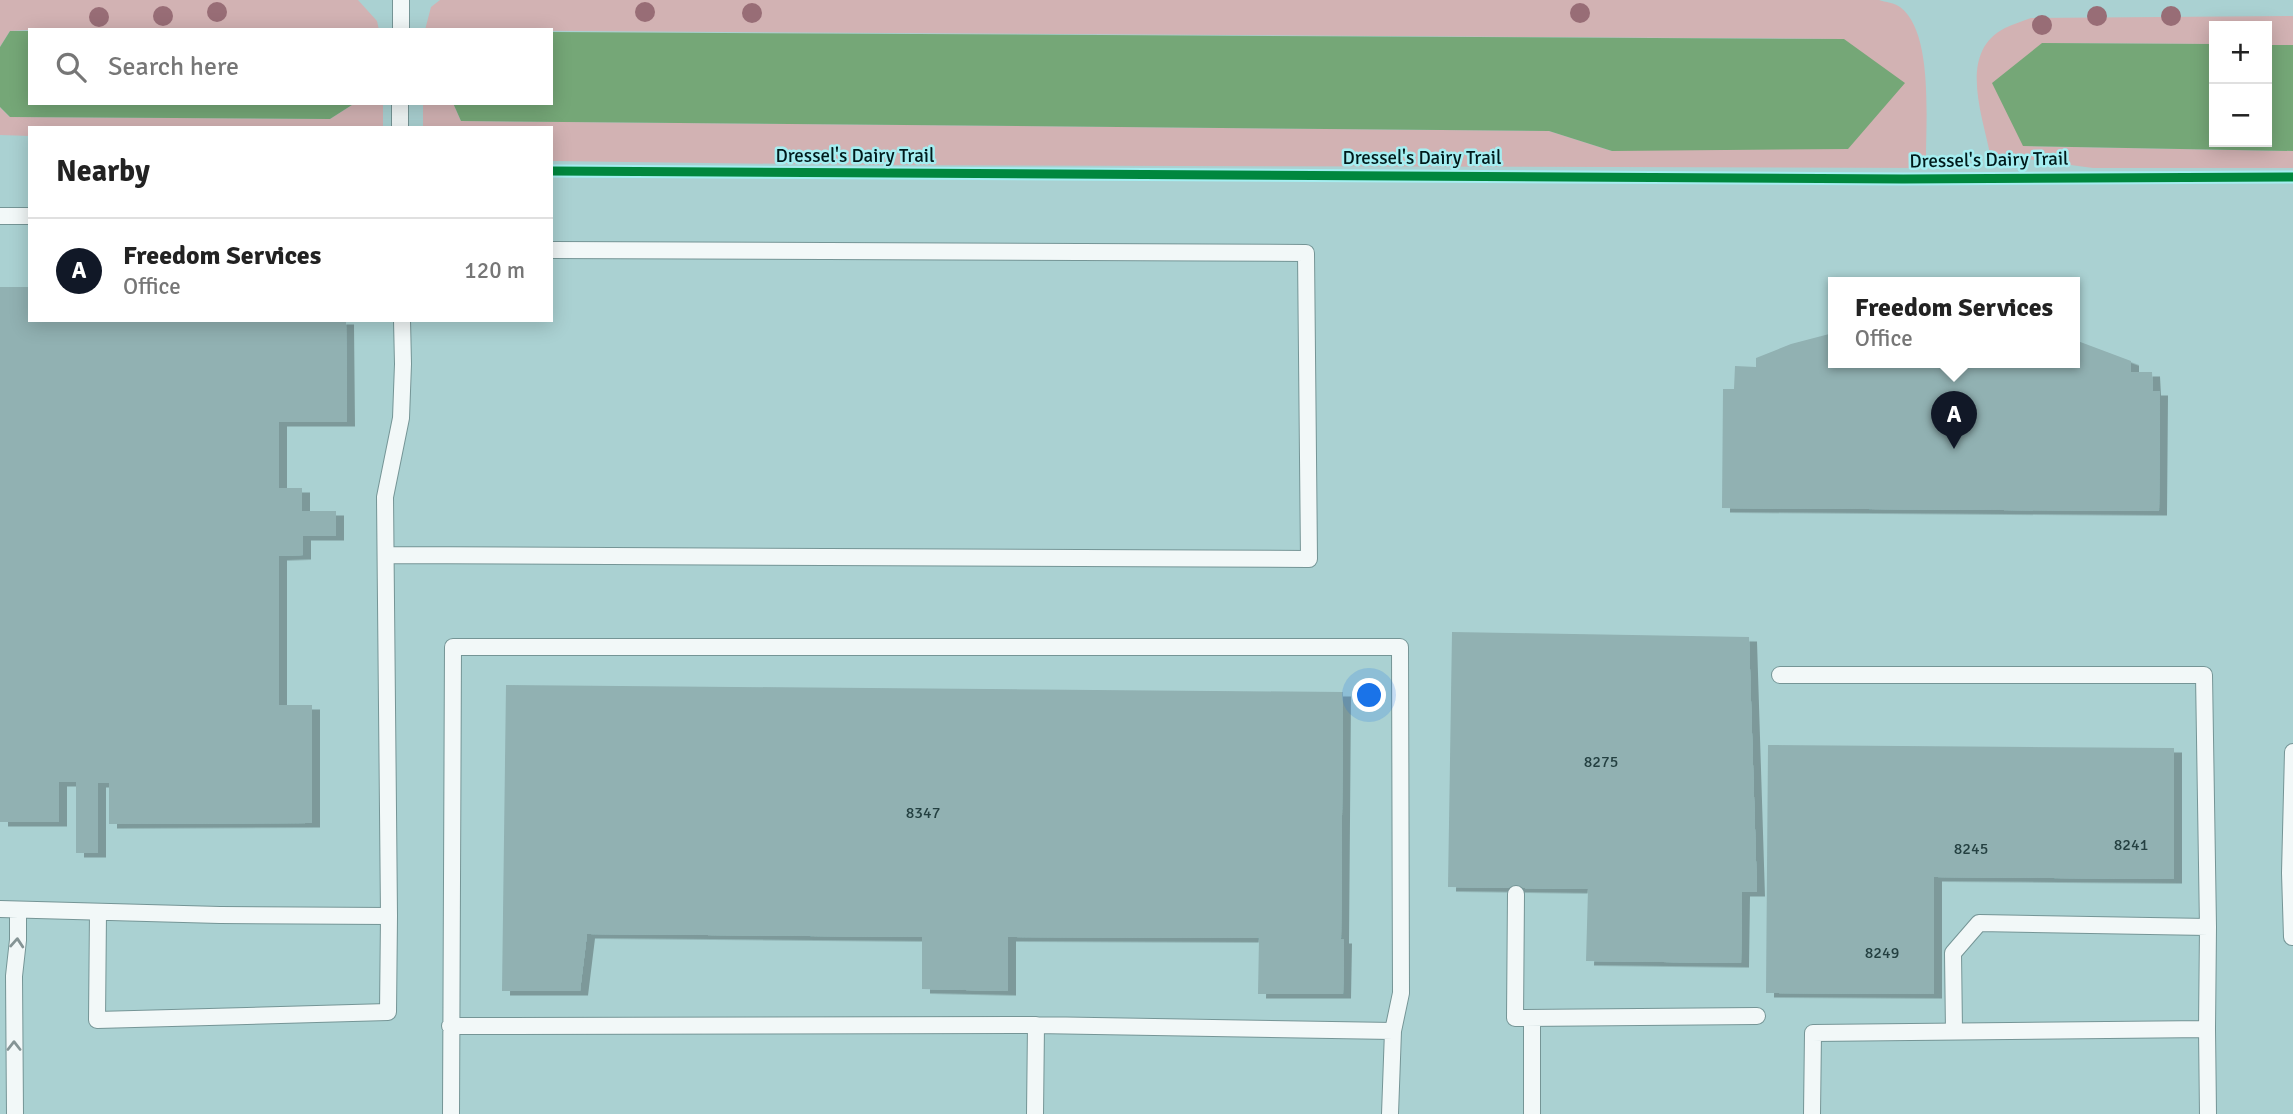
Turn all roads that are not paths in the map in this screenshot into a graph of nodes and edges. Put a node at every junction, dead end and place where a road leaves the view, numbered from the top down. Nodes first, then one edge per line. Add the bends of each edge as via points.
1 (401, 0) edge
2 (401, 28) edge
3 (400, 105) edge
4 (400, 126) edge
5 (0, 216) edge
6 (28, 216) edge
7 (553, 250) edge
8 (402, 322) edge
9 (386, 555) junction
10 (1780, 675) dead end
11 (2293, 752) edge
12 (1516, 894) dead end
13 (0, 909) edge
14 (18, 910) junction
15 (98, 912) junction
16 (389, 916) junction
17 (2208, 927) junction
18 (2292, 937) edge
19 (1757, 1016) dead end
20 (1532, 1018) junction
21 (1036, 1025) junction
22 (450, 1026) junction
23 (2207, 1030) junction
24 (1394, 1031) junction
25 (1954, 1031) junction
26 (15, 1114) edge
27 (451, 1114) edge
28 (1035, 1114) edge
29 (1390, 1114) edge
30 (1532, 1114) edge
31 (1812, 1114) edge
32 (2208, 1114) edge

1 - 2 lane
3 - 4 lane
5 - 6 lane
7 - 9 lane via 1306,253 1309,559
8 - 9 lane via 401,418 385,498
9 - 16 lane
10 - 17 lane via 2204,675
11 - 18 lane
12 - 20 lane via 1515,1018
13 - 14 lane
14 - 15 lane
26 -> 14 lane
15 - 16 lane
15 - 16 lane via 97,1020 388,1012
17 - 23 lane
17 - 25 lane via 1979,923 1953,953
19 - 20 lane
20 - 30 lane
21 - 22 lane
21 - 24 lane
21 - 28 lane
22 - 24 lane via 453,648 1399,648 1401,993
22 - 27 lane
23 - 25 lane
23 - 32 lane
24 - 29 lane
25 - 31 lane via 1813,1032

